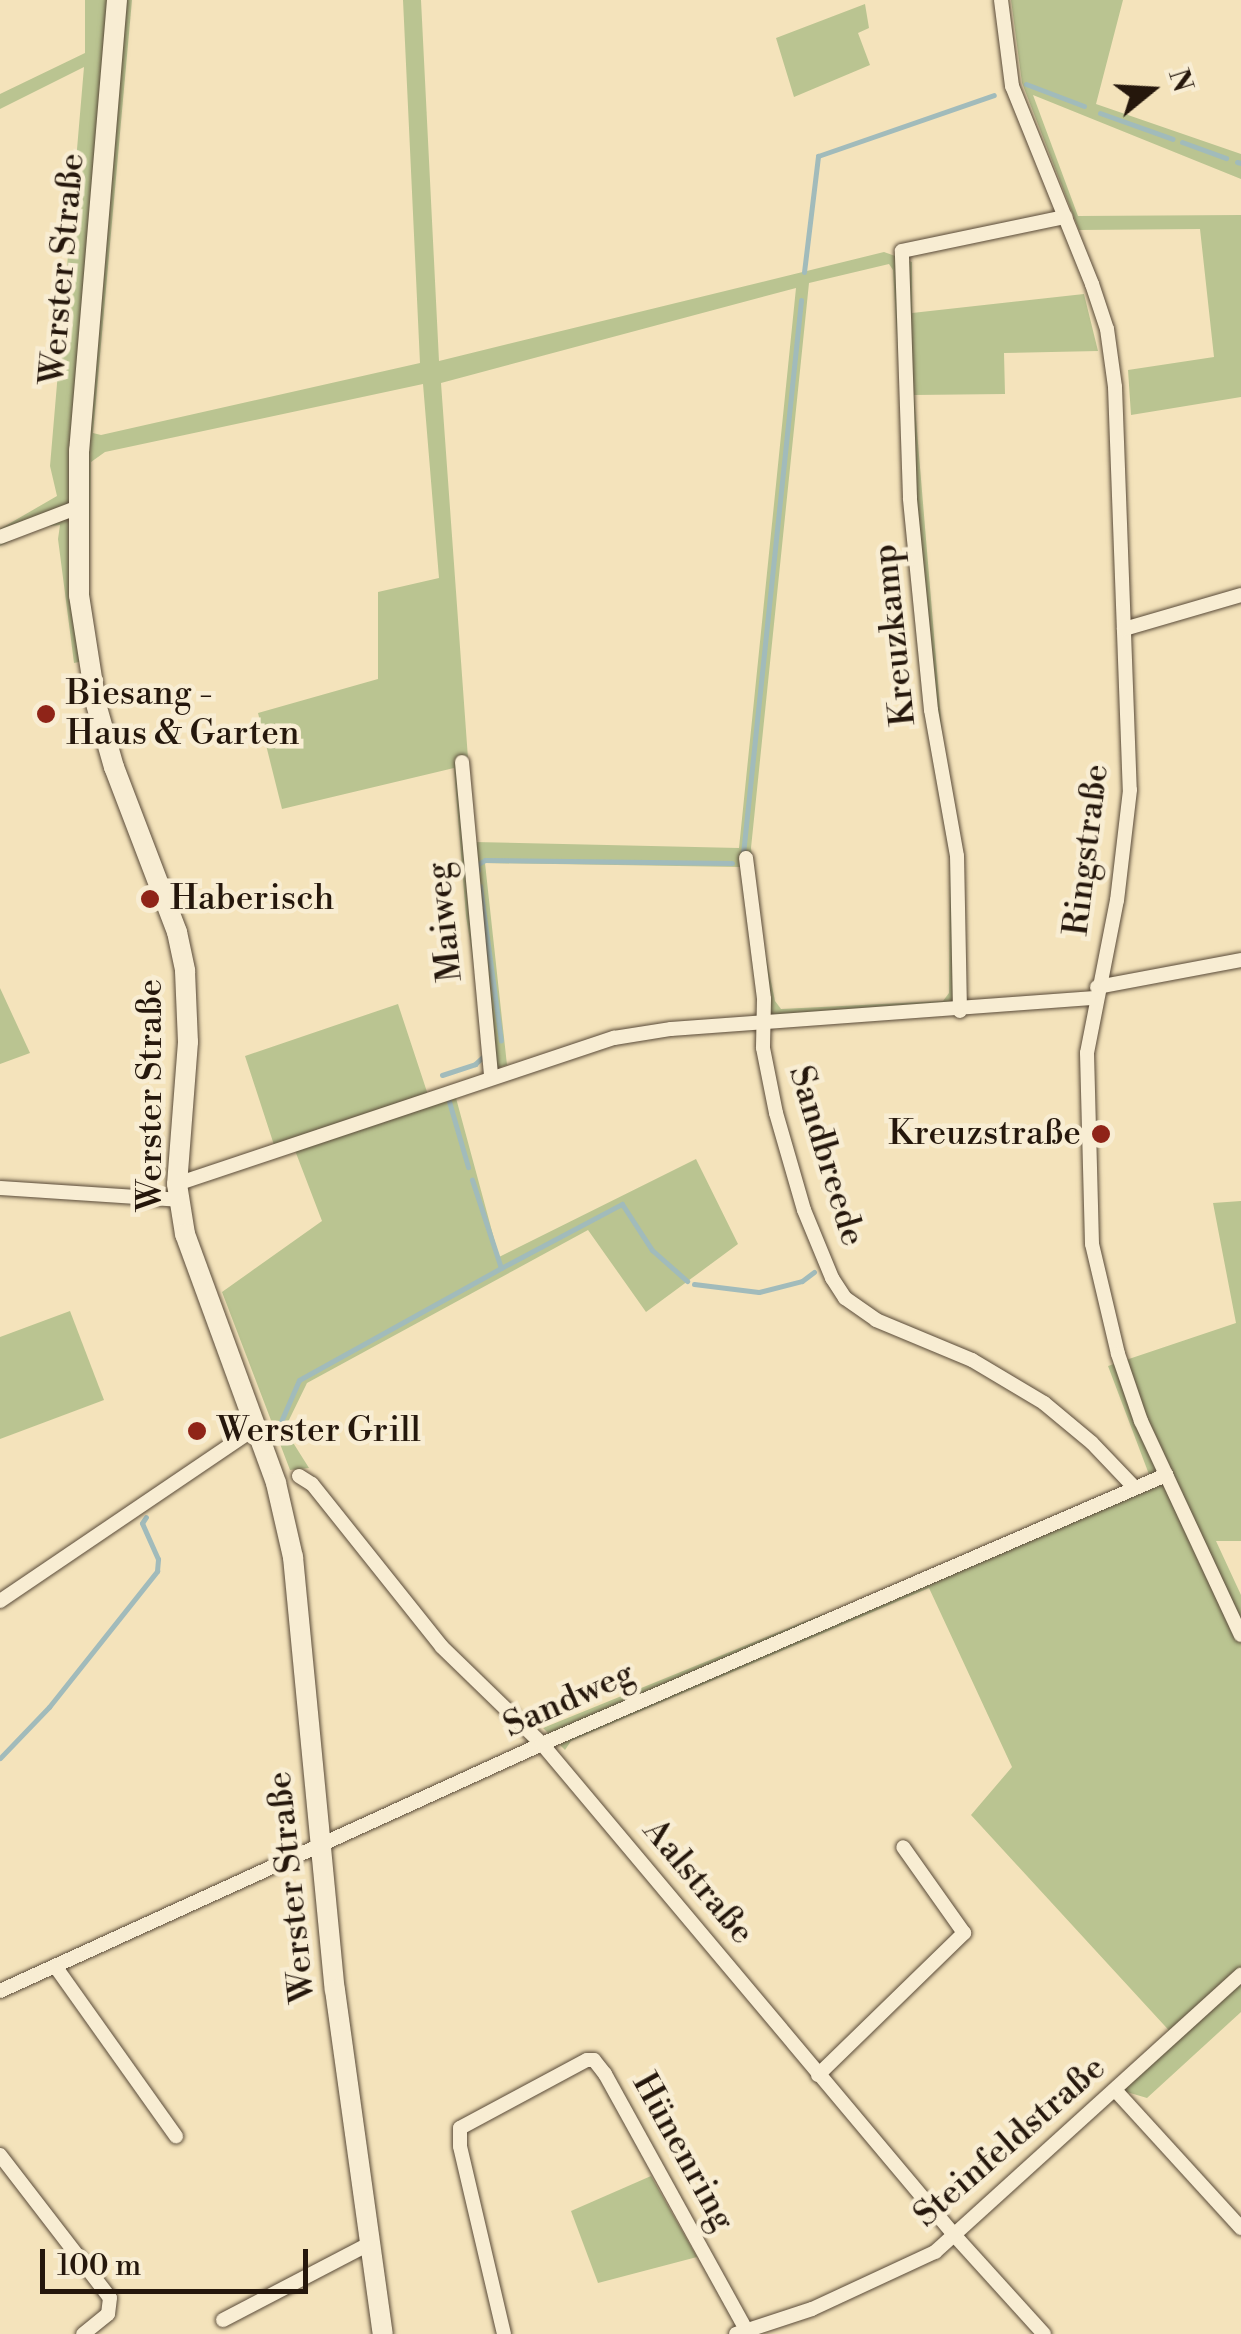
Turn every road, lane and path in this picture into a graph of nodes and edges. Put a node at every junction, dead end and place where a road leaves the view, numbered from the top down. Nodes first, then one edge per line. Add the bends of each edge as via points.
1 (117, 0) edge
2 (1001, 0) edge
3 (1065, 218) junction
4 (76, 508) junction
5 (0, 538) edge
6 (1241, 595) edge
7 (1124, 628) junction
8 (462, 762) dead end
9 (746, 858) dead end
10 (1241, 960) edge
11 (1096, 993) junction
12 (960, 1011) junction
13 (763, 1022) junction
14 (492, 1076) junction
15 (0, 1188) edge
16 (178, 1192) junction
17 (257, 1427) junction
18 (1166, 1475) junction
19 (300, 1476) dead end
20 (1135, 1488) junction
21 (0, 1601) edge
22 (1241, 1635) edge
23 (542, 1744) junction
24 (318, 1847) junction
25 (903, 1847) dead end
26 (55, 1966) junction
27 (1241, 1976) edge
28 (0, 1990) edge
29 (818, 2075) junction
30 (1115, 2090) junction
31 (176, 2136) dead end
32 (0, 2154) edge
33 (1241, 2228) edge
34 (956, 2236) junction
35 (369, 2244) junction
36 (223, 2320) dead end
37 (741, 2332) edge
38 (83, 2334) edge
39 (383, 2334) edge
40 (504, 2334) edge
41 (1044, 2334) edge

1 - 4 main road, Werster Straße
2 - 3 street, Ringstraße via 1012,86
3 - 7 street, Ringstraße via 1112,356
3 - 12 street, Kreuzkamp via 902,252 910,498 930,710 956,856
4 - 5 street
4 - 16 main road, Werster Straße via 91,684 114,767 176,932 188,989
6 - 7 street
7 - 11 street, Ringstraße via 1130,790 1117,900
8 - 14 street, Maiweg
9 - 13 street, Sandbreede
10 - 11 street
11 - 12 street
11 - 18 street, Ringstraße via 1085,1096 1092,1244 1118,1354
12 - 13 street
13 - 14 street via 614,1038
13 - 20 street, Sandbreede via 794,1178 844,1298 876,1320 972,1360 1044,1404
14 - 16 street
15 - 16 street
16 - 17 main road, Werster Straße via 185,1234
17 - 21 street
17 - 24 main road, Werster Straße via 300,1598
18 - 20 street, Sandweg
18 - 22 street, Ringstraße
19 - 23 street, Aalstraße via 442,1647
20 - 23 street, Sandweg
23 - 24 street, Sandweg
23 - 29 street, Aalstraße
24 - 26 street, Sandweg
24 - 35 main road, Werster Straße
25 - 29 street via 964,1932
26 - 28 street, Sandweg
26 - 31 street
27 - 30 street, Steinfeldstraße
29 - 34 street, Aalstraße
30 - 33 street
30 - 34 street, Steinfeldstraße
32 - 38 street via 110,2298 108,2314
34 - 37 street, Steinfeldstraße via 812,2309
34 - 41 street, Aalstraße
35 - 36 street
35 - 39 main road, Werster Straße
37 - 40 street, Hünenring via 605,2074 587,2060 460,2128

